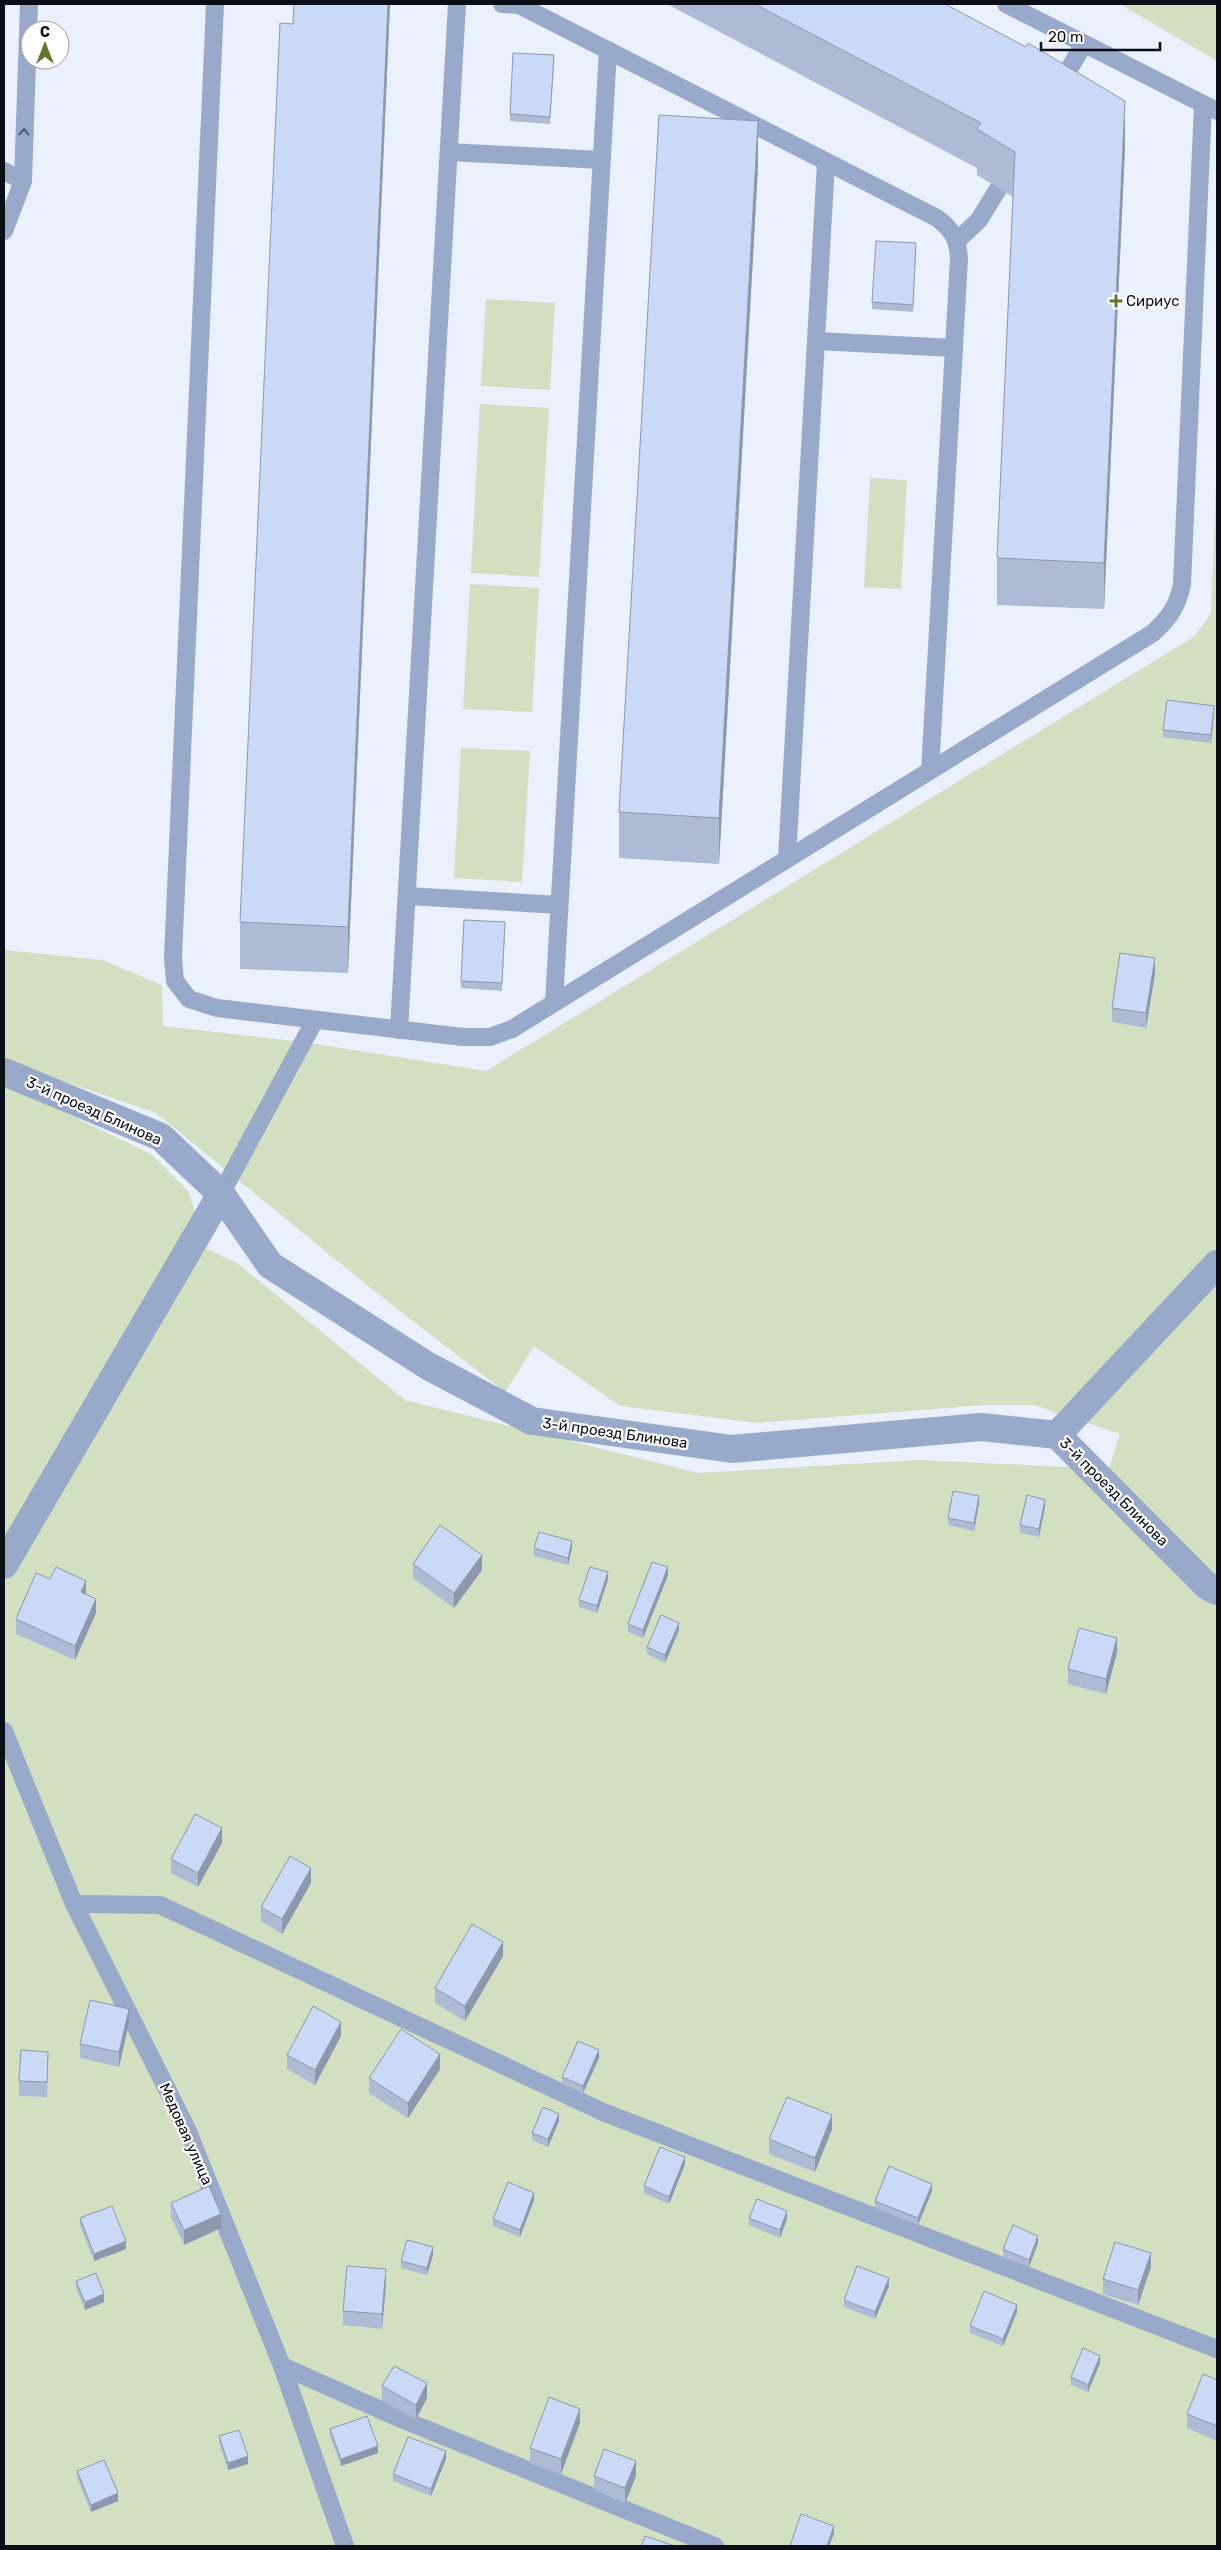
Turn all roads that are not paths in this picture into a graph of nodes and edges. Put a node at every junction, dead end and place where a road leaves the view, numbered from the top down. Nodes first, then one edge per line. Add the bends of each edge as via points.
1 (29, 4) edge
2 (215, 4) edge
3 (457, 4) edge
4 (502, 4) edge
5 (1006, 4) edge
6 (1084, 44) junction
7 (608, 50) junction
8 (1050, 102) edge
9 (1210, 107) edge
10 (449, 152) junction
11 (601, 160) junction
12 (826, 162) junction
13 (4, 171) edge
14 (23, 181) junction
15 (998, 189) edge
16 (4, 231) edge
17 (958, 240) junction
18 (817, 341) junction
19 (954, 348) junction
20 (930, 771) junction
21 (787, 859) junction
22 (407, 896) junction
23 (559, 905) junction
24 (554, 1003) junction
25 (315, 1020) junction
26 (399, 1030) junction
27 (4, 1072) edge
28 (221, 1194) junction
29 (1217, 1264) edge
30 (1057, 1435) junction
31 (4, 1565) edge
32 (1217, 1591) edge
33 (4, 1731) edge
34 (74, 1904) junction
35 (1217, 2349) edge
36 (282, 2366) junction
37 (345, 2546) edge
38 (715, 2546) edge

14 -> 1 lane
2 - 25 lane via 173,958 175,981 189,999 216,1008
3 - 10 lane
4 - 7 lane via 519,5
5 - 6 lane
6 - 8 lane
6 - 9 lane
7 - 11 lane
7 - 12 lane
9 - 20 lane via 1179,601 1170,618 1153,633
10 - 11 lane
10 - 22 lane
11 - 23 lane
12 - 17 lane via 937,218
12 - 18 lane
13 - 14 lane
14 - 16 lane
15 - 17 lane via 979,220
17 - 19 lane
18 - 19 lane
18 - 21 lane
19 - 20 lane
20 - 21 lane
21 - 24 lane
22 - 23 lane
22 - 26 lane
23 - 24 lane
24 - 26 lane via 512,1029 490,1037
25 - 26 lane
25 - 28 lane
27 - 28 street, 3-й проезд Блинова via 161,1137
28 - 30 street, 3-й проезд Блинова via 270,1265 428,1366 532,1421 732,1449 980,1427
28 - 31 street
29 - 30 street
30 - 32 street, 3-й проезд Блинова via 1207,1586
33 - 34 lane, Медовая улица
34 - 35 lane via 160,1905 604,2112
34 - 36 lane, Медовая улица via 187,2129
36 - 37 lane, Медовая улица
36 - 38 lane via 401,2419

